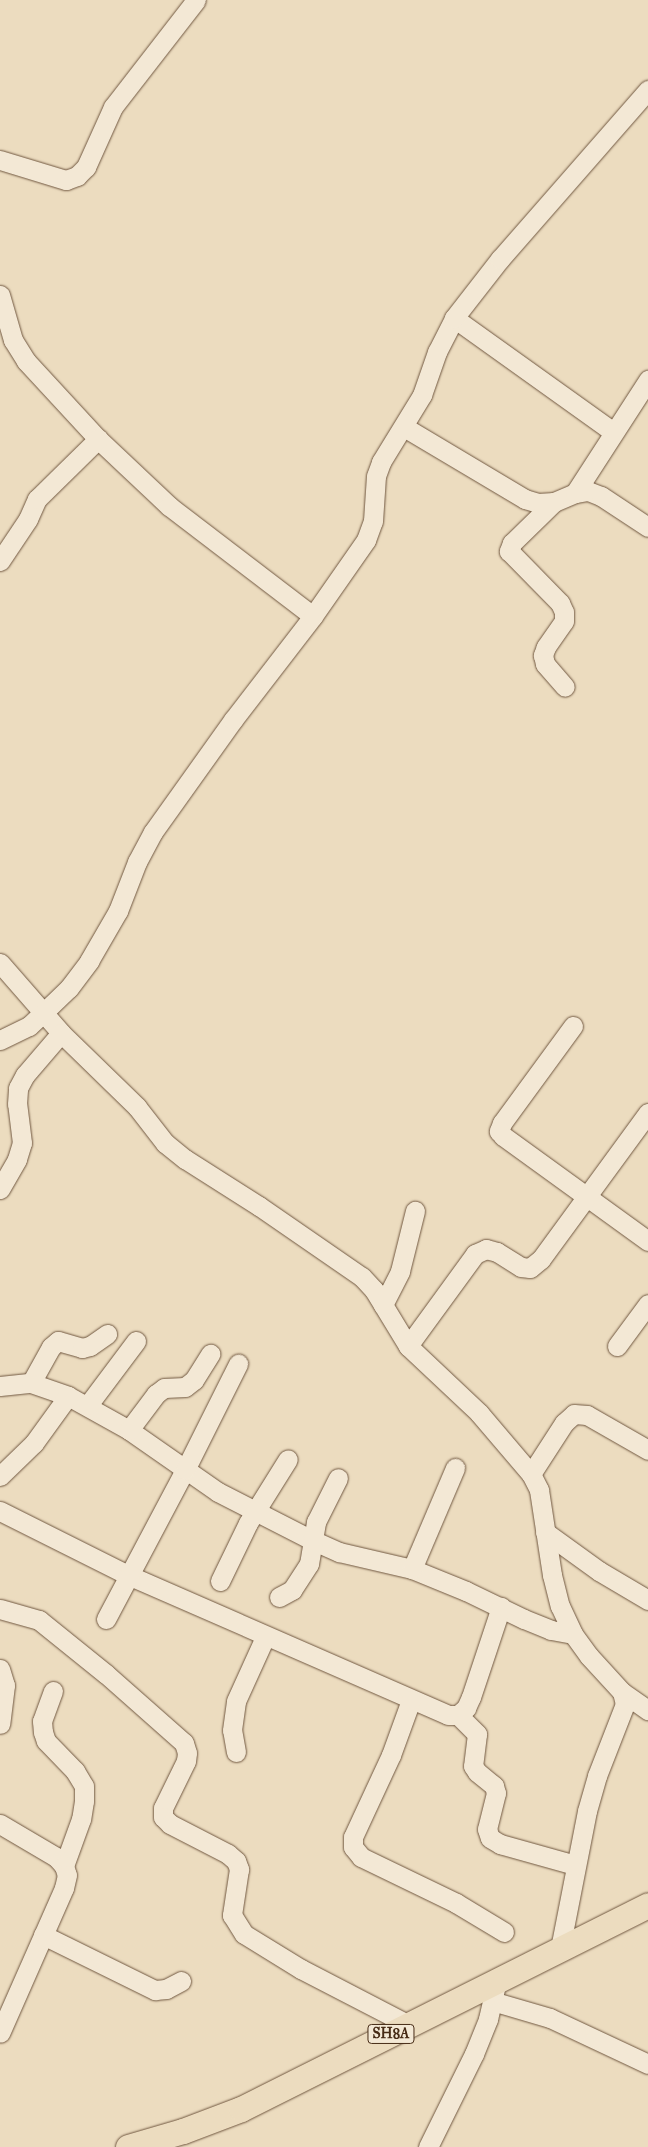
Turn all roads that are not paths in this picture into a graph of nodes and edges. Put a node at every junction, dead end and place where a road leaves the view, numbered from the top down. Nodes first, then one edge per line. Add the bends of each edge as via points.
1 (196, 0) edge
2 (648, 90) edge
3 (0, 160) edge
4 (0, 295) edge
5 (454, 318) junction
6 (648, 380) edge
7 (404, 427) junction
8 (613, 432) junction
9 (98, 439) junction
10 (575, 493) junction
11 (554, 502) junction
12 (648, 527) edge
13 (0, 561) edge
14 (313, 616) junction
15 (565, 687) dead end
16 (0, 963) edge
17 (43, 1013) junction
18 (572, 1026) dead end
19 (61, 1033) junction
20 (0, 1040) edge
21 (648, 1113) edge
22 (1, 1183) edge
23 (586, 1198) junction
24 (415, 1211) dead end
25 (648, 1241) edge
26 (648, 1304) edge
27 (383, 1305) junction
28 (107, 1334) dead end
29 (136, 1341) dead end
30 (408, 1346) junction
31 (617, 1346) dead end
32 (210, 1354) dead end
33 (238, 1364) dead end
34 (31, 1383) junction
35 (0, 1386) edge
36 (68, 1396) junction
37 (88, 1405) junction
38 (130, 1430) junction
39 (648, 1450) edge
40 (288, 1459) dead end
41 (455, 1468) dead end
42 (185, 1470) junction
43 (531, 1474) junction
44 (0, 1476) edge
45 (338, 1478) dead end
46 (0, 1511) edge
47 (254, 1512) junction
48 (545, 1532) junction
49 (312, 1540) junction
50 (412, 1569) junction
51 (128, 1575) junction
52 (220, 1581) dead end
53 (279, 1597) dead end
54 (648, 1600) edge
55 (502, 1607) junction
56 (0, 1609) edge
57 (106, 1619) dead end
58 (572, 1634) junction
59 (265, 1637) junction
60 (0, 1669) edge
61 (53, 1691) dead end
62 (622, 1692) junction
63 (412, 1700) junction
64 (648, 1710) edge
65 (458, 1715) junction
66 (0, 1722) edge
67 (236, 1752) dead end
68 (0, 1824) edge
69 (575, 1865) junction
70 (64, 1866) junction
71 (648, 1905) edge
72 (504, 1932) dead end
73 (43, 1935) junction
74 (560, 1948) junction
75 (181, 1981) dead end
76 (494, 1991) junction
77 (409, 2025) junction
78 (0, 2033) edge
79 (648, 2064) edge
80 (128, 2147) edge
81 (428, 2147) edge

1 - 3 street via 113,107 86,167 77,176 66,180
2 - 5 street via 488,274
4 - 9 street via 13,340 26,361
5 - 7 street via 437,352 422,395
5 - 8 street
6 - 8 street
7 - 11 street via 525,499 538,503
7 - 14 street via 381,462 376,476 373,521 366,540
8 - 10 street
9 - 13 street via 37,500
9 - 14 street via 169,506
10 - 11 street
10 - 12 street via 588,491 601,496
11 - 15 street via 512,543 509,551 560,603 564,612 564,621 543,655 545,664
14 - 17 street via 232,720 153,832 118,911 89,961 69,988
16 - 17 street
17 - 19 street
17 - 20 street via 28,1026
18 - 23 street via 499,1131
19 - 22 street via 18,1088 22,1143 17,1159
19 - 27 street via 137,1107 165,1143 362,1277
21 - 23 street
23 - 25 street
23 - 30 street via 541,1259 530,1268 521,1267 498,1252 486,1249 476,1254
24 - 27 street via 400,1271
26 - 31 street
27 - 30 street
28 - 34 street via 82,1348 58,1341 51,1347
29 - 37 street
30 - 43 street via 479,1413
32 - 38 street via 194,1380 185,1387 164,1388 156,1394
33 - 42 street
34 - 35 street
34 - 36 street
36 - 37 street
36 - 44 street via 34,1443
37 - 38 street
38 - 42 street
39 - 43 street via 588,1414 574,1414 564,1423
40 - 47 street
41 - 50 street
42 - 47 street
42 - 51 street
43 - 48 street via 539,1490
45 - 49 street via 316,1522
46 - 51 street
47 - 49 street
47 - 52 street
48 - 54 street via 599,1571
48 - 58 street via 552,1576
49 - 50 street via 340,1552
49 - 53 street via 309,1564 292,1590
50 - 55 street
51 - 57 street
51 - 59 street
55 - 58 street via 551,1630
55 - 65 street via 471,1697
56 - 77 street via 39,1620 106,1674 184,1744 186,1761 163,1808 163,1817 236,1861 238,1869 232,1915 244,1934 301,1969
58 - 62 street
59 - 63 street
59 - 67 street via 236,1701 232,1730
60 - 66 street via 5,1685
61 - 70 street via 42,1721 43,1732 46,1741 75,1771 84,1786 81,1819
62 - 64 street
62 - 69 street via 625,1704 597,1776
63 - 65 street via 448,1715
63 - 72 street via 353,1837 353,1848 361,1856 456,1903
65 - 69 street via 477,1734 473,1766 494,1786 496,1793 487,1829 490,1838 500,1844
68 - 70 street via 56,1857
69 - 74 street
70 - 73 street via 64,1888
71 - 74 main road, SH8A
73 - 75 street via 155,1990 166,1989
73 - 78 street
74 - 76 main road, SH8A
76 - 77 main road, SH8A
76 - 79 street
76 - 81 street via 474,2054
77 - 80 main road, SH8A via 241,2110

